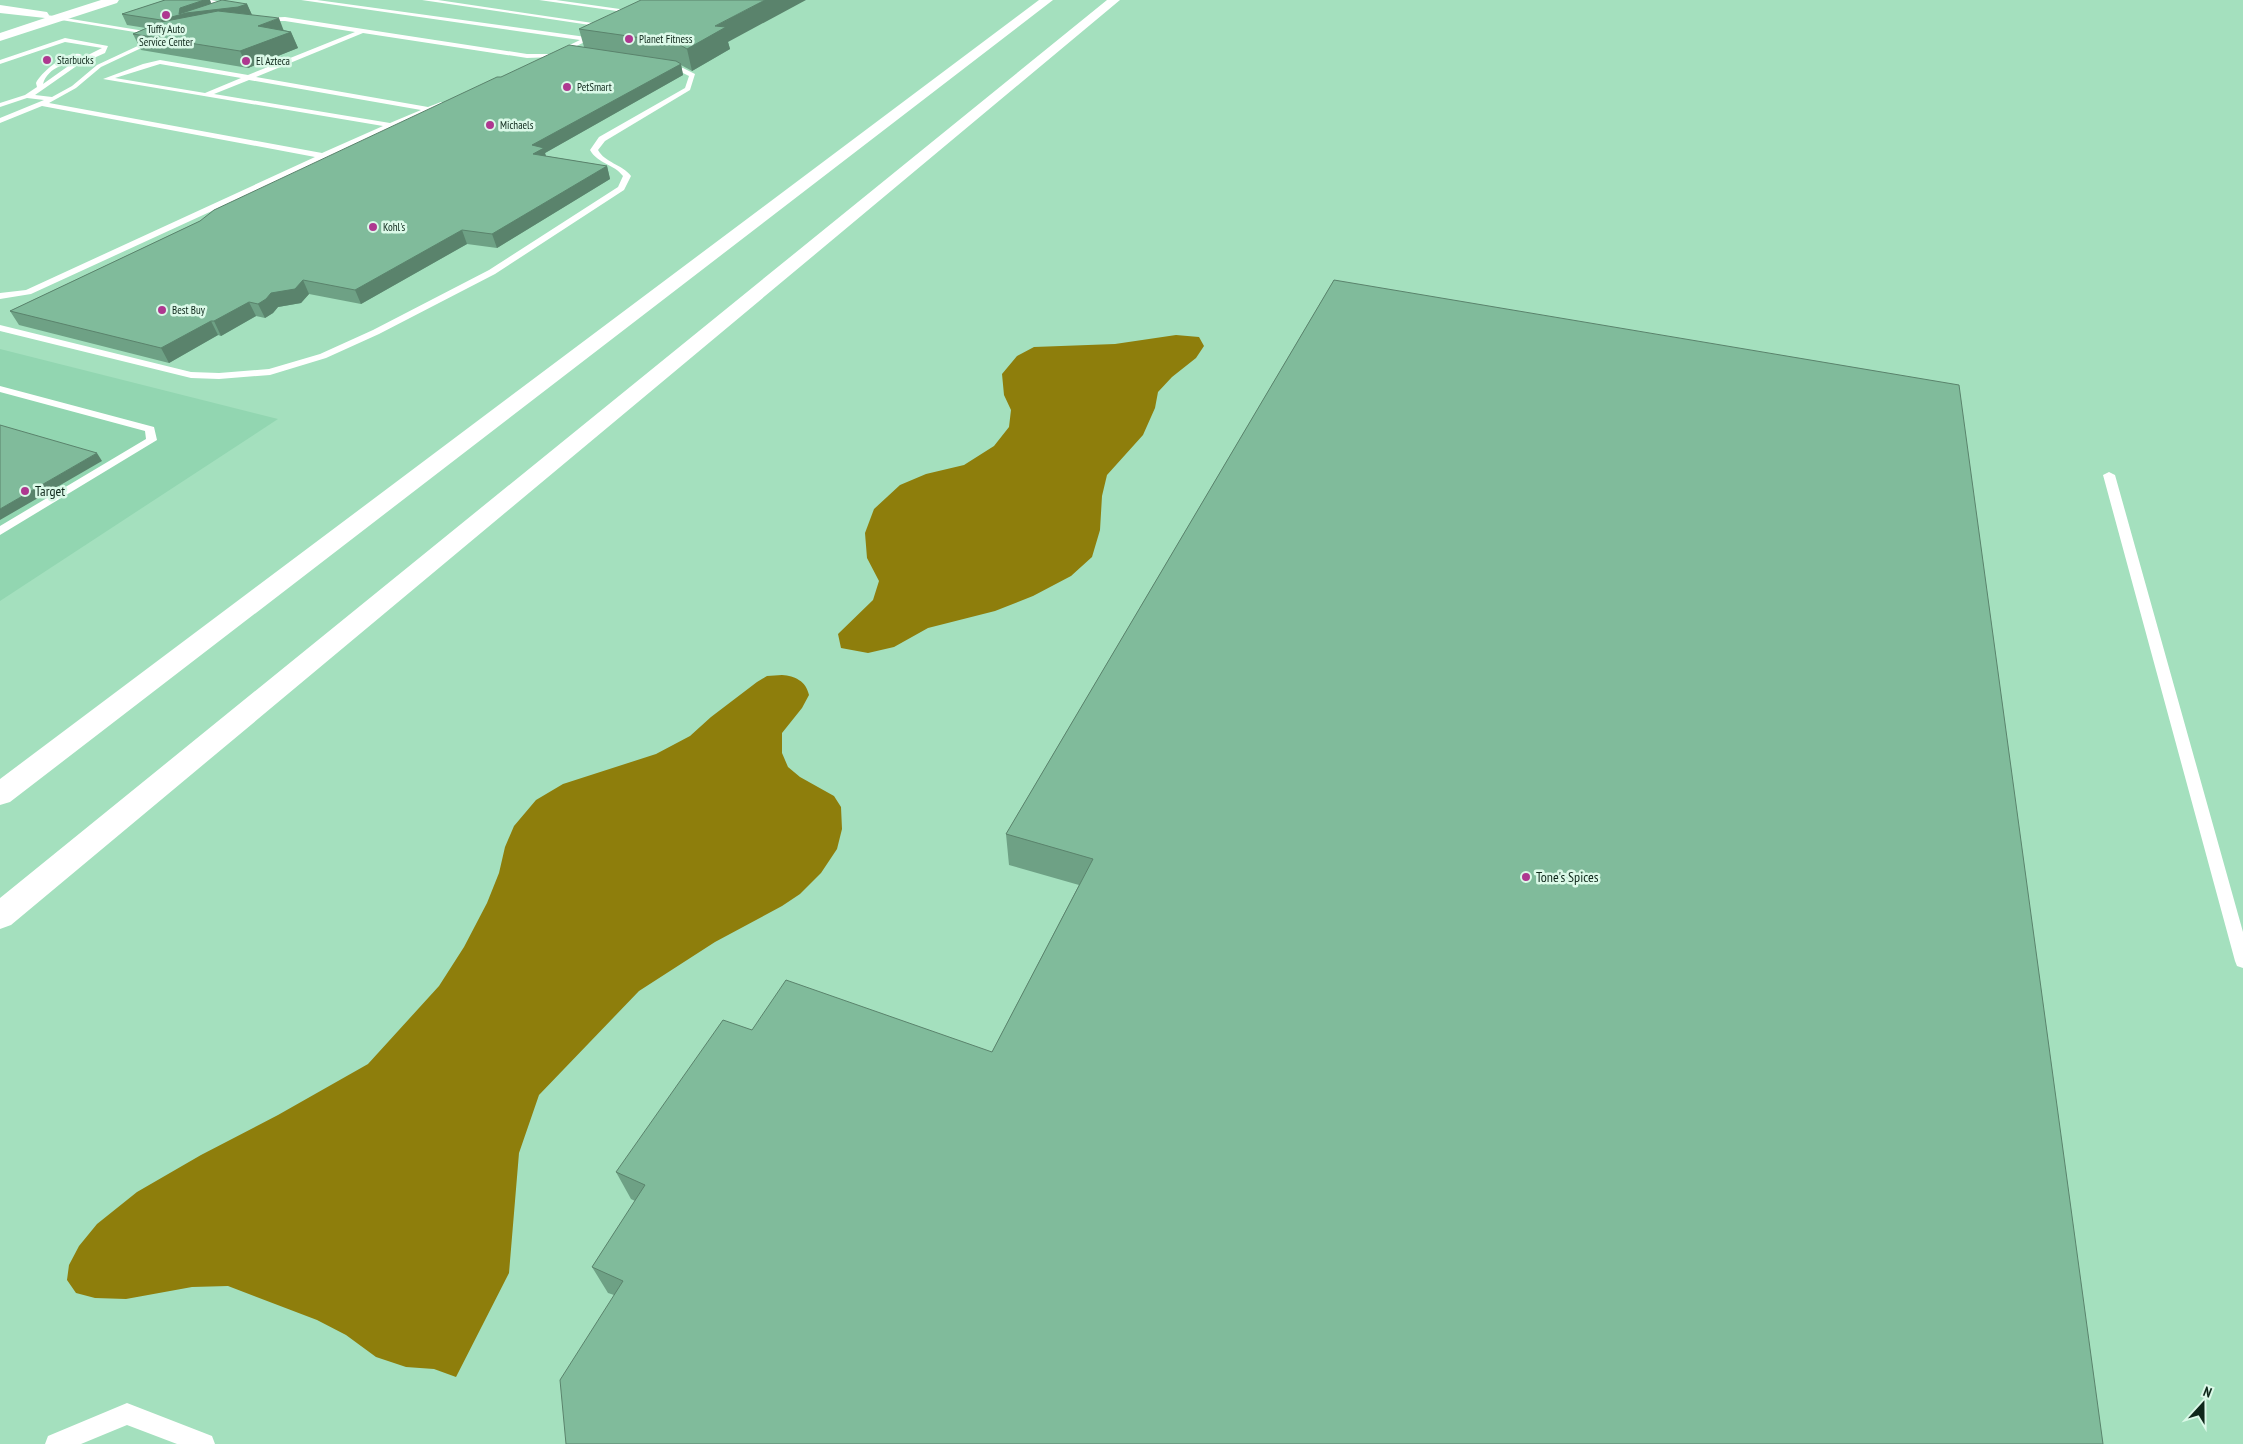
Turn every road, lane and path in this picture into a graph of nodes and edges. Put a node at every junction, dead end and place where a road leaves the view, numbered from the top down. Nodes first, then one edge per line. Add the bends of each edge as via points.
1 (90, 0) edge
2 (113, 0) edge
3 (200, 0) edge
4 (304, 0) edge
5 (426, 0) edge
6 (542, 0) edge
7 (1047, 0) edge
8 (1114, 0) edge
9 (417, 3) dead end
10 (409, 6) dead end
11 (0, 9) edge
12 (649, 9) edge
13 (219, 11) edge
14 (394, 13) junction
15 (641, 13) junction
16 (43, 15) junction
17 (57, 18) junction
18 (627, 20) edge
19 (255, 21) edge
20 (620, 23) edge
21 (613, 26) junction
22 (0, 29) edge
23 (363, 31) junction
24 (174, 33) edge
25 (166, 35) junction
26 (0, 36) edge
27 (586, 39) junction
28 (104, 46) junction
29 (563, 51) junction
30 (583, 54) edge
31 (552, 56) junction
32 (0, 62) edge
33 (651, 64) edge
34 (527, 67) edge
35 (88, 76) junction
36 (106, 78) junction
37 (248, 78) junction
38 (41, 89) junction
39 (206, 95) junction
40 (27, 96) junction
41 (453, 98) edge
42 (53, 99) junction
43 (43, 104) junction
44 (0, 105) edge
45 (428, 109) junction
46 (0, 121) edge
47 (390, 125) junction
48 (324, 156) junction
49 (0, 296) edge
50 (0, 328) edge
51 (0, 390) edge
52 (2109, 475) dead end
53 (0, 531) edge
54 (0, 794) edge
55 (0, 916) edge
56 (2243, 961) edge
57 (56, 1444) edge
58 (204, 1444) edge

1 - 16 main road
2 - 17 main road
3 - 13 lane via 235,5
4 - 14 lane
5 - 9 lane
5 - 21 lane
6 - 15 lane
7 - 54 main road via 764,210
8 - 55 main road
10 - 14 lane
11 - 16 main road
12 - 15 lane
14 - 27 lane
15 - 18 lane
16 - 17 lane
16 - 22 main road
17 - 25 lane
17 - 26 main road
19 - 23 lane via 284,19
20 - 21 lane
21 - 27 lane
23 - 31 lane via 526,56
23 - 37 lane
24 - 25 lane
25 - 35 lane via 99,66
27 - 29 lane
28 - 32 lane via 65,40
28 - 38 lane via 103,51 76,64
28 - 38 lane via 48,71 41,77
29 - 30 lane
29 - 31 lane
31 - 34 lane
33 - 50 lane via 690,72 692,80 688,89 602,139 594,150 605,161 622,167 627,176 621,188 492,272 323,356 270,372 191,375
35 - 36 lane
35 - 42 lane
36 - 37 lane via 160,62
36 - 39 lane
37 - 39 lane
37 - 45 lane
38 - 40 lane
39 - 47 lane
40 - 42 lane
40 - 44 lane
41 - 45 lane
42 - 43 lane
43 - 46 lane
43 - 48 lane
45 - 47 lane
47 - 48 lane
48 - 49 lane via 28,292
51 - 53 lane via 150,429 152,440
52 - 56 lane
57 - 58 lane via 127,1414

